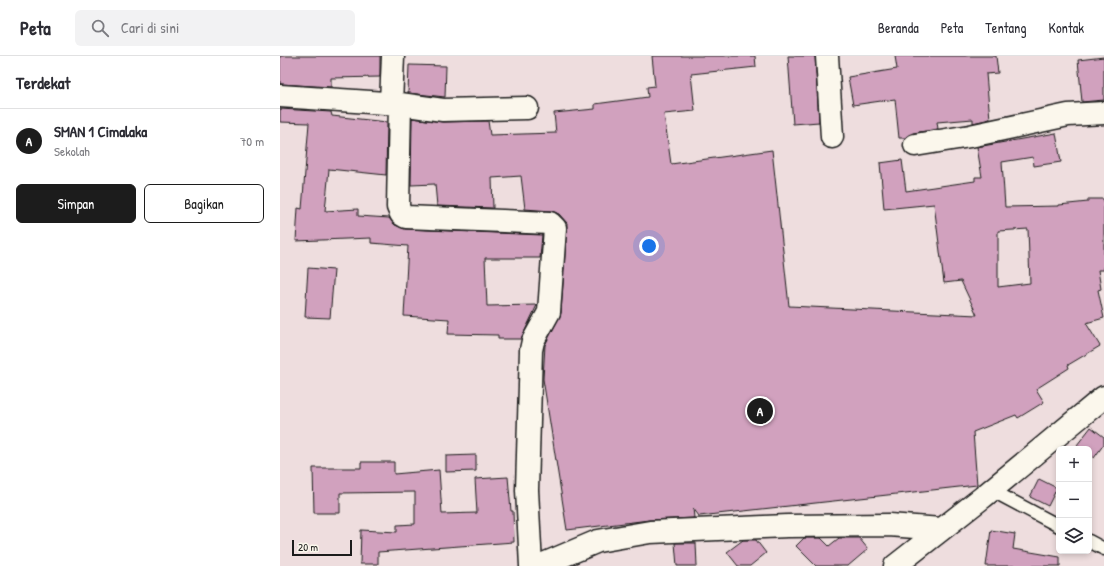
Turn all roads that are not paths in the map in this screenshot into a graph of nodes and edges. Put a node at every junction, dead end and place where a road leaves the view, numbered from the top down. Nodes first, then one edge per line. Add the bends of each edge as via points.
1 (393, 56) edge
2 (827, 56) edge
3 (280, 96) edge
4 (395, 104) junction
5 (527, 108) dead end
6 (1104, 113) edge
7 (832, 137) dead end
8 (915, 145) dead end
9 (1104, 397) edge
10 (991, 490) junction
11 (1056, 524) edge
12 (941, 529) junction
13 (1092, 543) edge
14 (1104, 549) edge
15 (530, 566) edge
16 (539, 566) edge
17 (895, 566) edge

1 - 4 street
2 - 7 street
3 - 4 street
4 - 5 street via 442,110
4 - 15 street via 398,207 401,214 406,217 550,223 555,228 549,312 533,341 531,350 526,490
6 - 8 street via 1068,115
9 - 10 street
10 - 11 lane
10 - 12 street
12 - 16 street via 889,525 788,526 650,532 598,541
12 - 17 street
13 - 14 lane

